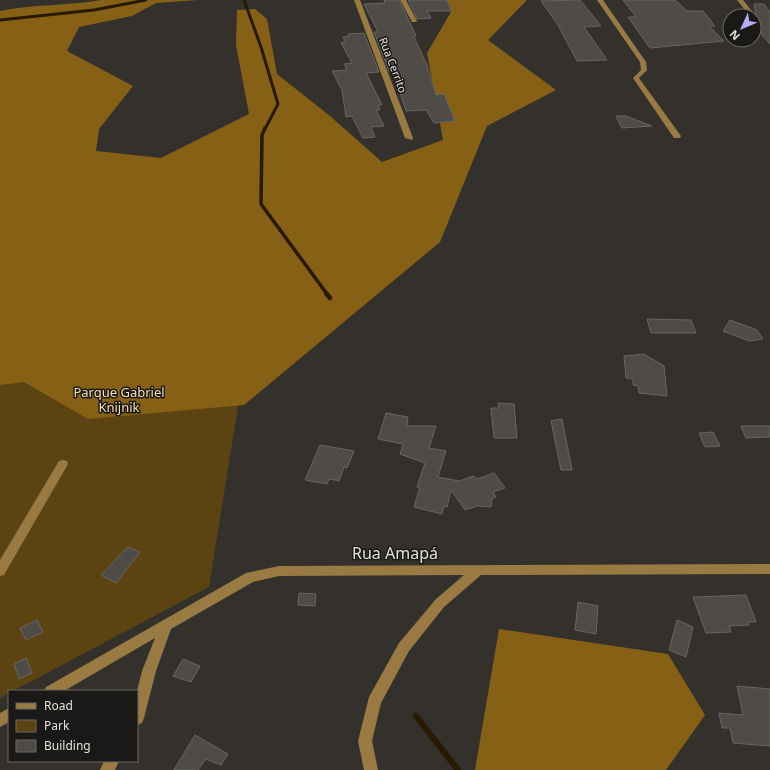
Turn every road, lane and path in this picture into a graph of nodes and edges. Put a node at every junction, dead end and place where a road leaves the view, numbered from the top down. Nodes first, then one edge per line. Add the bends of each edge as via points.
1 (357, 0) edge
2 (403, 0) edge
3 (600, 0) edge
4 (740, 0) edge
5 (747, 8) edge
6 (414, 21) dead end
7 (677, 136) dead end
8 (409, 138) dead end
9 (63, 464) dead end
10 (770, 569) edge
11 (479, 570) junction
12 (0, 571) edge
13 (166, 626) junction
14 (53, 690) edge
15 (138, 714) edge
16 (371, 770) edge

1 - 8 street, Rua Cerrito
2 - 6 street
3 - 7 street via 643,62 644,70 636,78
4 - 5 street
9 - 12 street
10 - 11 street, Rua Amapá
11 - 13 street, Rua Amapá via 279,571 250,577
11 - 16 street via 440,603 404,647 374,702 365,742
13 - 14 street, Rua Amapá
13 - 15 street via 149,671

